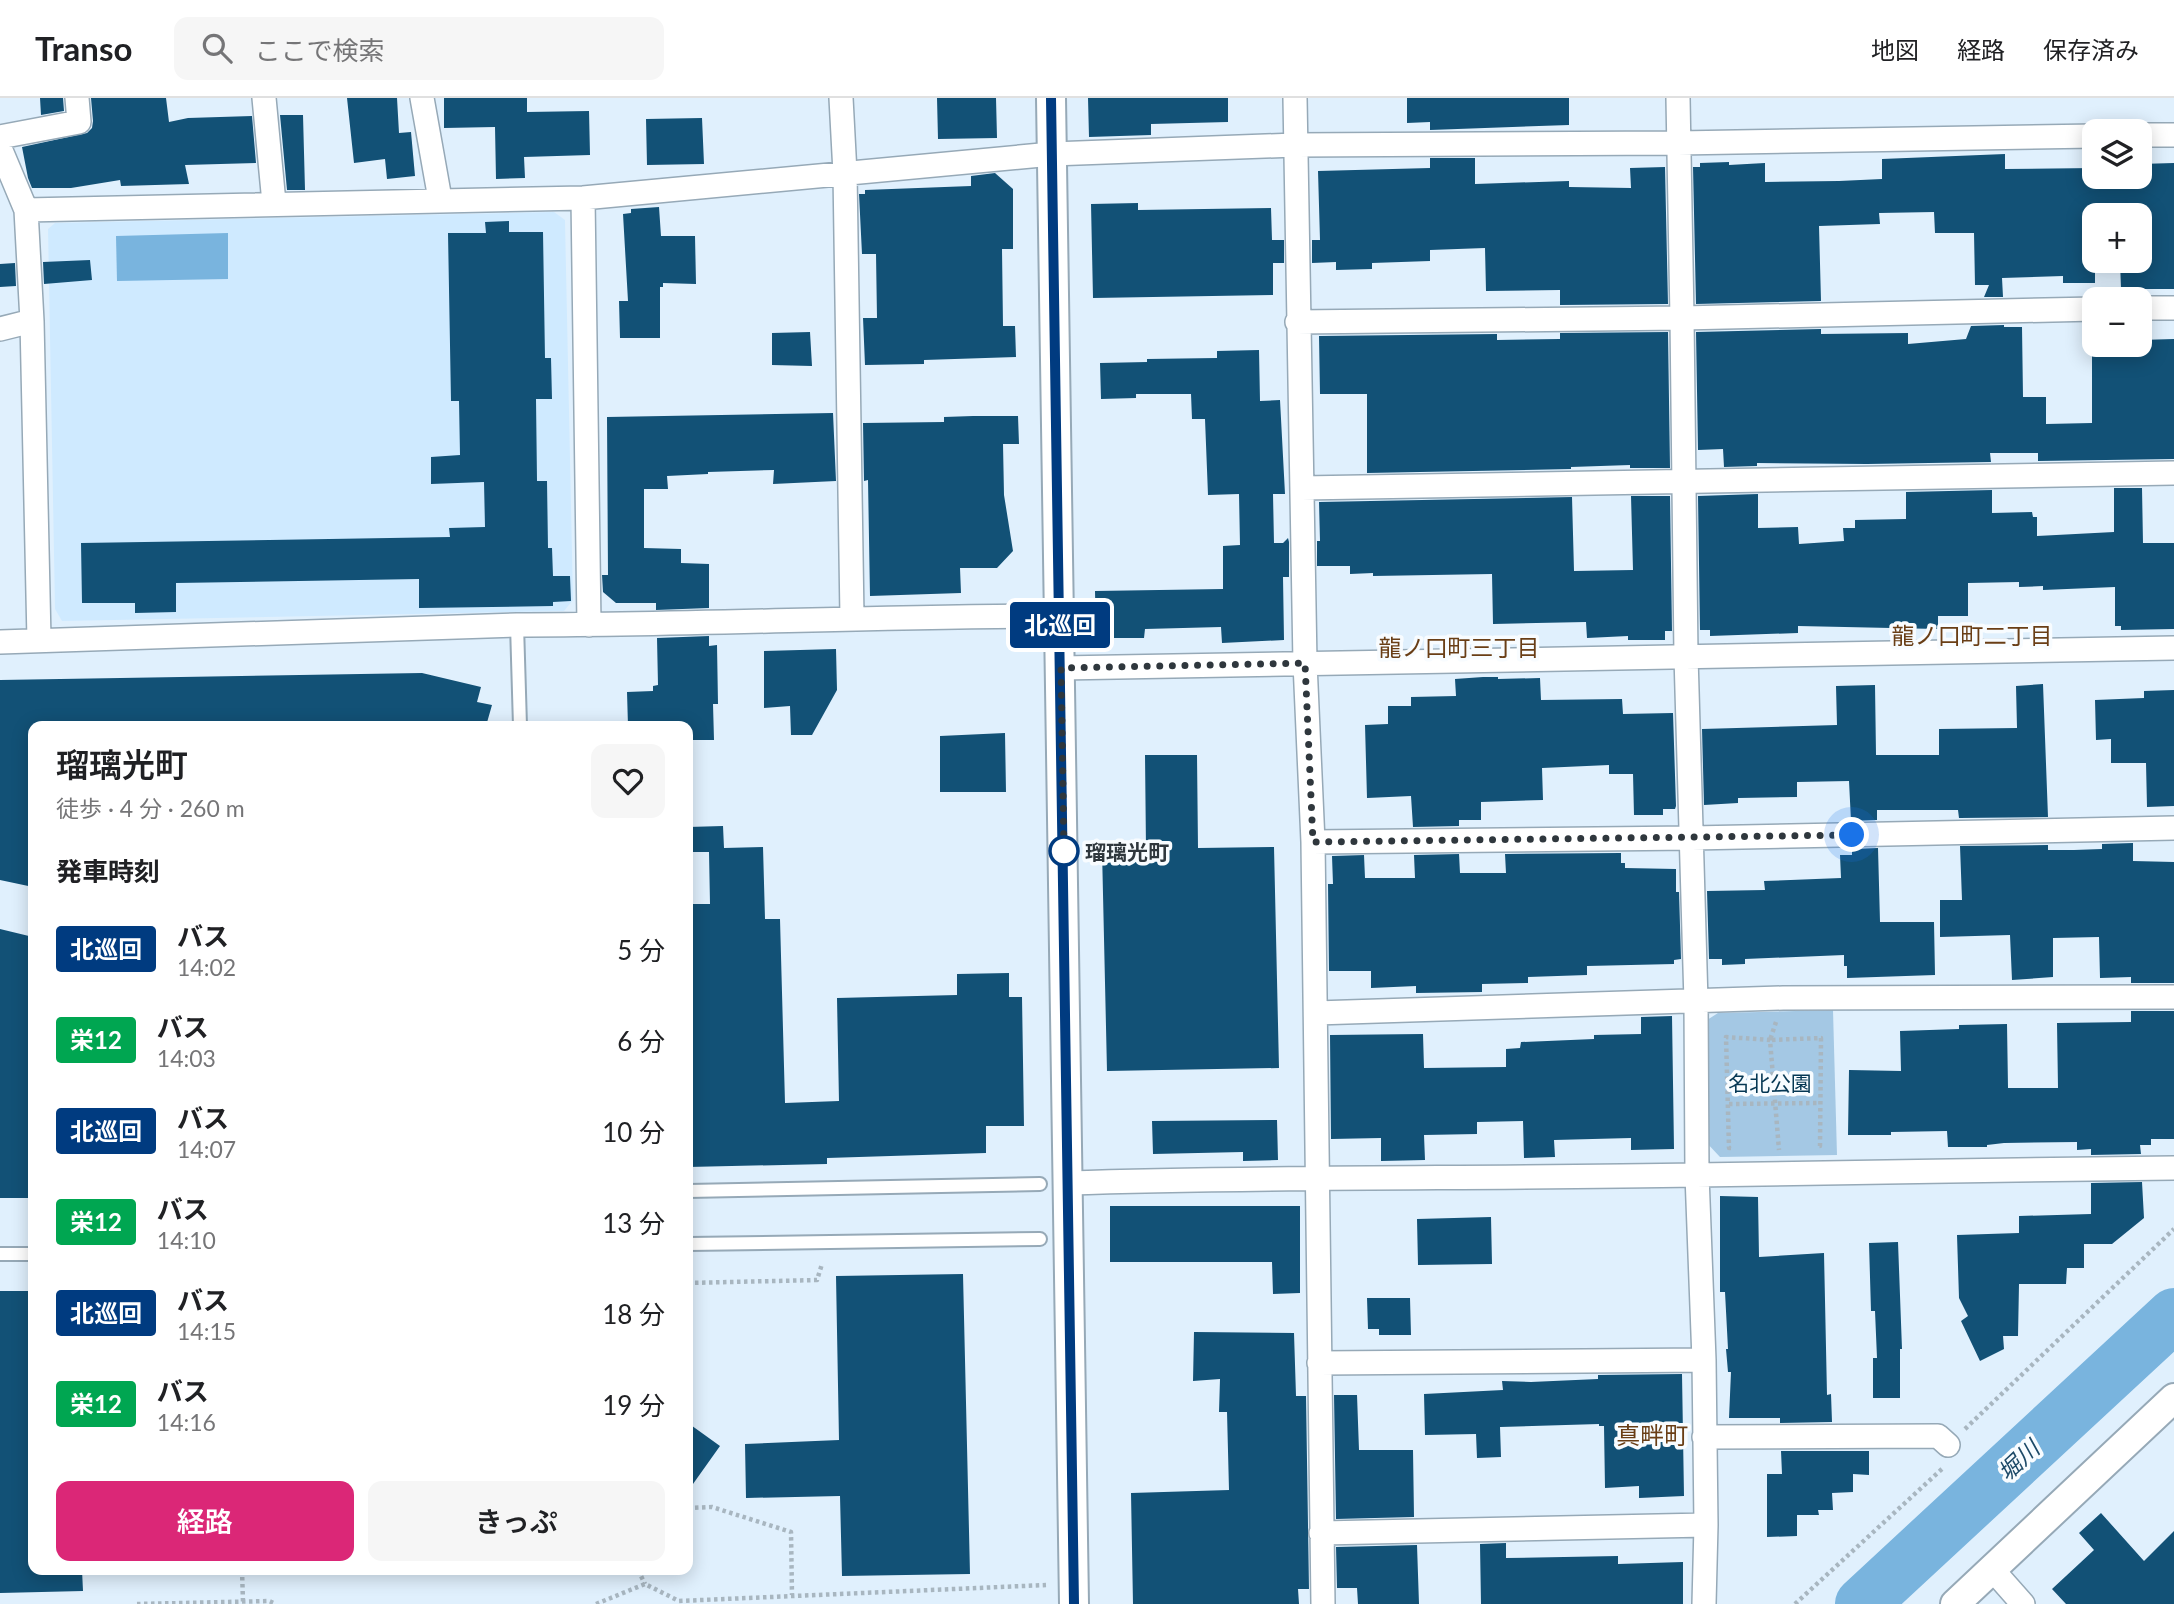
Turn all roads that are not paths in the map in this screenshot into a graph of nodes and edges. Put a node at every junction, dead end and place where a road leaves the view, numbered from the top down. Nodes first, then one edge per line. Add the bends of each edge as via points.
1 (77, 98) edge
2 (264, 98) edge
3 (422, 98) edge
4 (841, 98) edge
5 (1051, 98) edge
6 (1295, 98) edge
7 (1678, 98) edge
8 (2152, 135) edge
9 (2174, 135) edge
10 (2082, 136) edge
11 (0, 137) edge
12 (1678, 144) junction
13 (1295, 145) junction
14 (0, 148) edge
15 (1052, 154) junction
16 (845, 173) junction
17 (583, 198) junction
18 (440, 200) junction
19 (274, 203) junction
20 (26, 210) junction
21 (2152, 308) edge
22 (2174, 308) edge
23 (2082, 309) edge
24 (1682, 318) junction
25 (32, 321) junction
26 (1297, 322) junction
27 (0, 329) edge
28 (2174, 473) edge
29 (1684, 482) junction
30 (1302, 488) junction
31 (1060, 616) junction
32 (852, 618) junction
33 (517, 625) junction
34 (589, 625) junction
35 (39, 640) junction
36 (0, 642) edge
37 (2174, 648) edge
38 (1686, 656) junction
39 (1305, 663) junction
40 (1061, 668) junction
41 (520, 721) edge
42 (2174, 828) edge
43 (1692, 838) junction
44 (1313, 842) junction
45 (2174, 998) edge
46 (1696, 1002) junction
47 (1316, 1013) junction
48 (2174, 1168) edge
49 (1698, 1175) junction
50 (1317, 1178) junction
51 (1068, 1183) junction
52 (1040, 1184) dead end
53 (693, 1191) edge
54 (1040, 1239) dead end
55 (693, 1244) edge
56 (0, 1254) edge
57 (28, 1254) edge
58 (1704, 1360) junction
59 (1319, 1363) junction
60 (2174, 1398) edge
61 (1704, 1437) junction
62 (1948, 1445) road end
63 (1706, 1525) junction
64 (1321, 1533) junction
65 (1992, 1569) junction
66 (1074, 1604) edge
67 (1323, 1604) edge
68 (1704, 1604) edge
69 (1955, 1604) edge
70 (2023, 1604) edge

1 - 11 street via 79,122
2 - 19 street
3 - 18 street
4 - 16 street
5 - 15 street
6 - 13 street
7 - 12 street
8 - 9 street
10 - 12 street
12 - 13 street
12 - 24 street
13 - 15 street
13 - 26 street
14 - 20 street
15 - 16 street
15 - 31 street
16 - 17 street
16 - 32 street
17 - 18 street
17 - 34 street
18 - 19 street
19 - 20 street
20 - 25 street
21 - 22 street
23 - 24 street
24 - 26 street
24 - 29 street
25 - 27 street
25 - 35 street
26 - 30 street
28 - 29 street
29 - 30 street
29 - 38 street
30 - 39 street
31 - 32 street
31 - 40 street
32 - 34 street
33 - 34 street
33 - 35 street
33 - 41 lane
35 - 36 street
37 - 38 street
38 - 39 street
38 - 43 street
39 - 40 street
39 - 44 street
40 - 51 street
42 - 43 street
43 - 44 street
43 - 46 street
44 - 47 street
45 - 46 street
46 - 47 street
46 - 49 street
47 - 50 street
48 - 49 street
49 - 50 street
49 - 58 street
50 - 51 street
50 - 59 street
51 - 66 street
52 - 53 lane
54 - 55 lane
56 - 57 lane
58 - 59 street
58 - 61 street
59 - 64 street
60 - 65 street
61 - 62 street via 1938,1436
61 - 63 street
63 - 64 street
63 - 68 street
64 - 67 street
65 - 69 street
65 - 70 street

